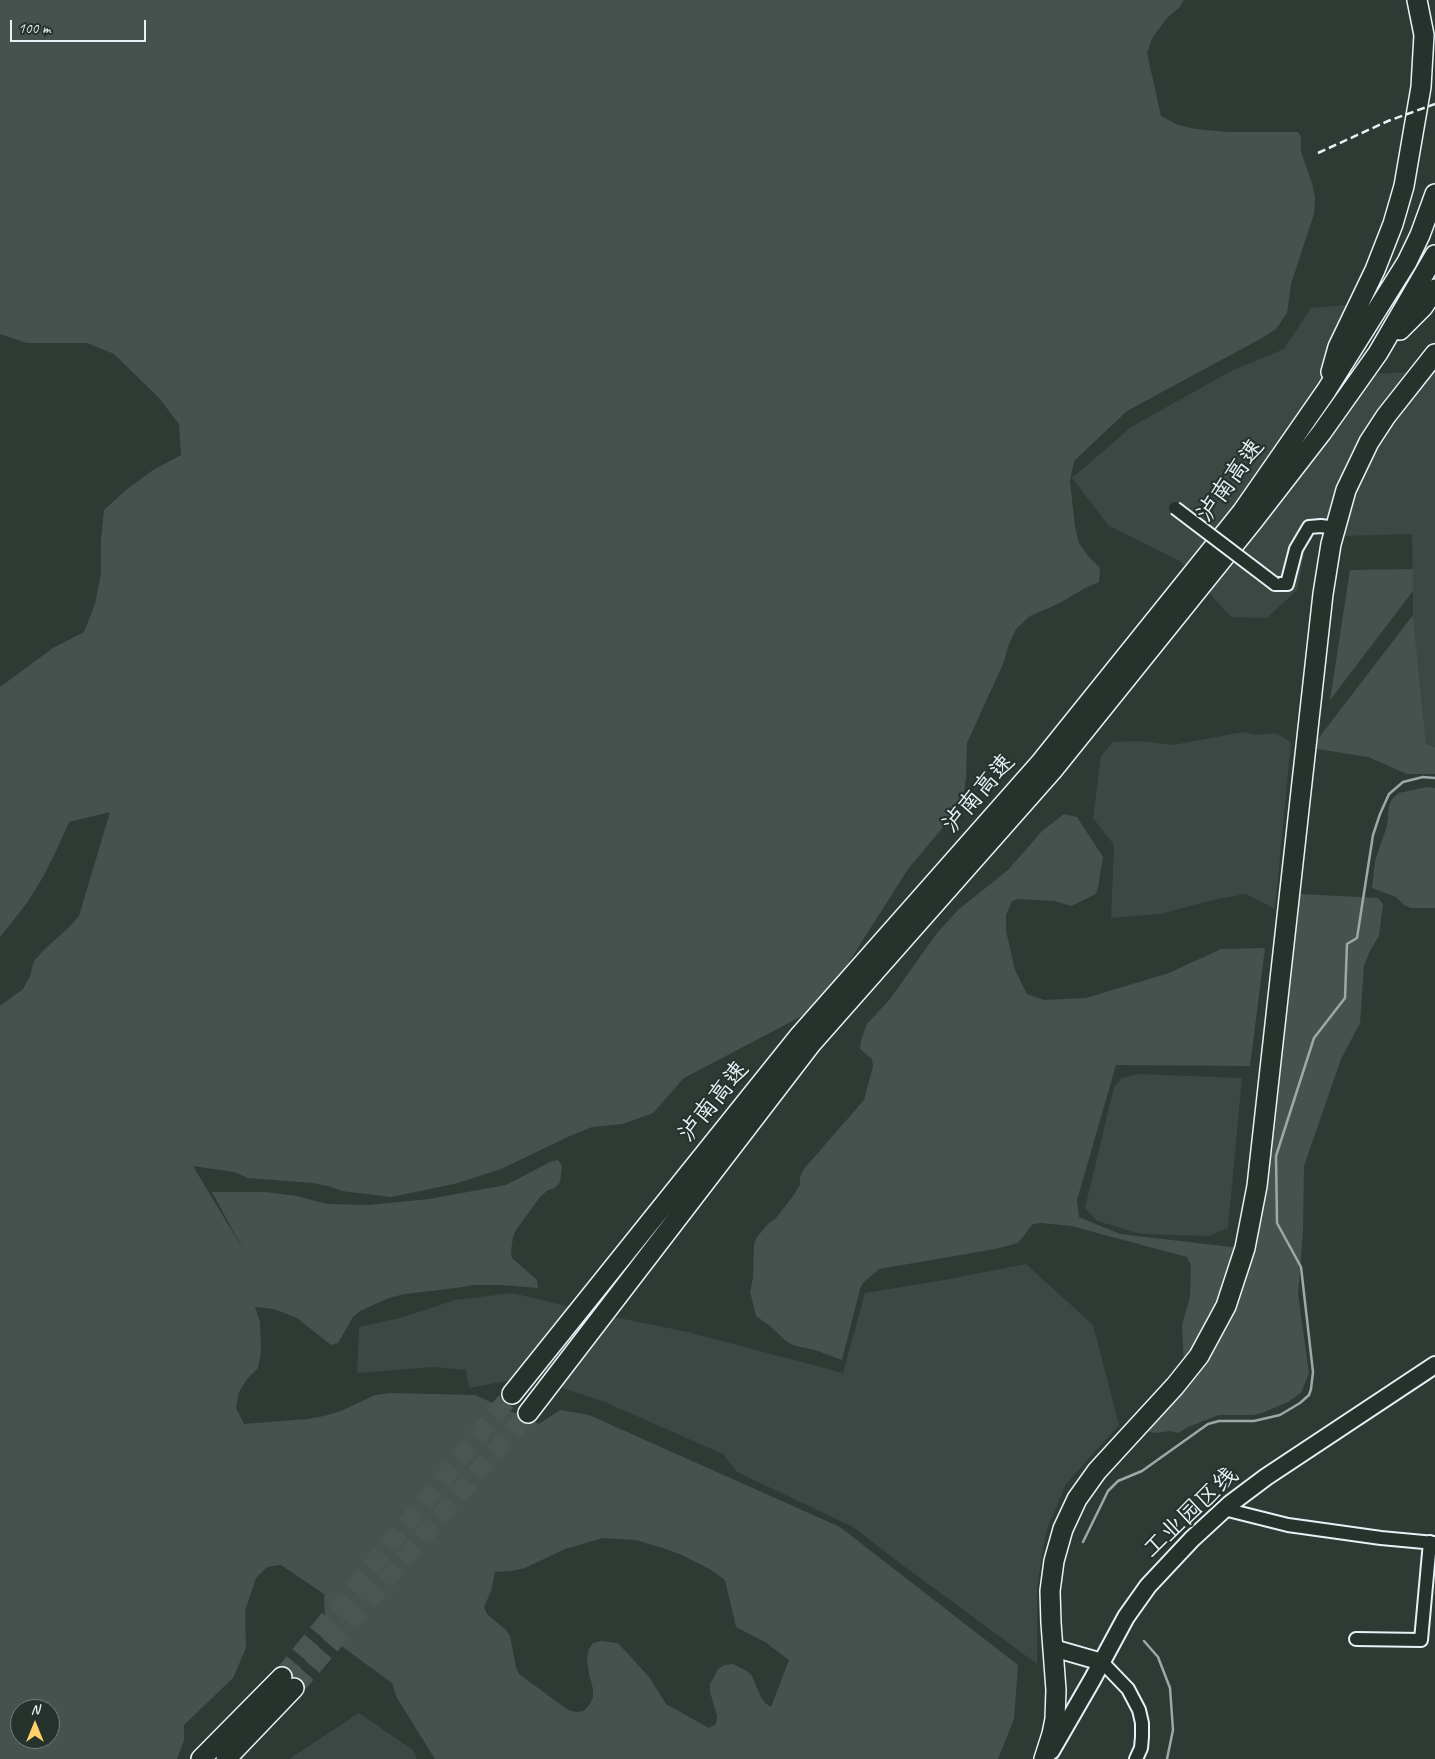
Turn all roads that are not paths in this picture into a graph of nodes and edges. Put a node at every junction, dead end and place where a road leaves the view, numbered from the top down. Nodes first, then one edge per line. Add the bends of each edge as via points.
1 (1417, 0) edge
2 (1427, 0) edge
3 (1424, 35) junction
4 (1435, 194) edge
5 (1435, 255) edge
6 (1435, 289) edge
7 (1378, 353) junction
8 (1435, 354) edge
9 (1326, 391) junction
10 (1175, 508) dead end
11 (1335, 528) junction
12 (1435, 1365) edge
13 (512, 1394) tunnel mouth
14 (528, 1412) tunnel mouth
15 (1224, 1509) junction
16 (1433, 1542) edge
17 (1356, 1639) dead end
18 (1053, 1648) junction
19 (1102, 1662) junction
20 (201, 1759) edge
21 (226, 1759) edge
22 (1045, 1759) edge
23 (1136, 1759) edge

1 - 3 highway
2 - 3 highway
3 - 9 highway via 1421,87 1404,186 1376,270 1338,347
4 - 9 highway, 泸南高速 via 1407,262
5 - 7 highway, 泸南高速
6 - 7 highway via 1424,307
7 - 14 highway, 泸南高速 via 1253,521 1052,771 811,1044
8 - 11 highway via 1369,442 1346,490
9 - 13 highway, 泸南高速 via 1242,512 1047,754 800,1035
10 - 11 street, bridge via 1275,584 1286,584 1296,549 1309,527
11 - 18 highway via 1324,594 1256,1194 1245,1248 1226,1306 1199,1356 1097,1472 1068,1516 1052,1574
12 - 15 main road, 工业园区线 via 1273,1472
15 - 16 street via 1288,1524
15 - 19 main road, 工业园区线 via 1148,1586 1126,1616
16 - 17 street via 1421,1640
18 - 19 main road
18 - 22 highway via 1055,1719
19 - 22 main road, 工业园区线
19 - 23 street via 1128,1689 1139,1710 1142,1737
20 - 21 highway via 288,1683

